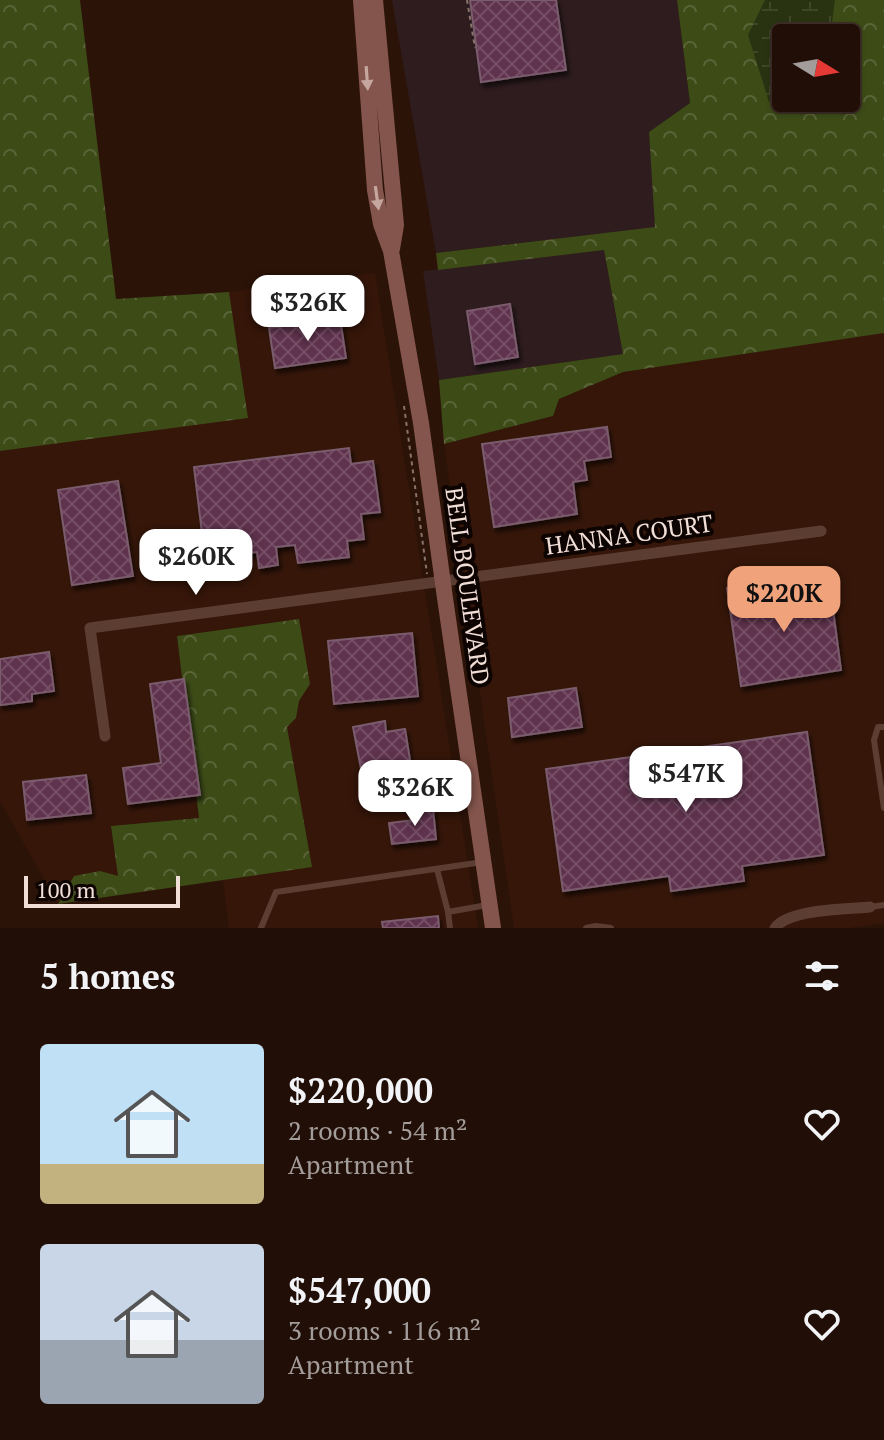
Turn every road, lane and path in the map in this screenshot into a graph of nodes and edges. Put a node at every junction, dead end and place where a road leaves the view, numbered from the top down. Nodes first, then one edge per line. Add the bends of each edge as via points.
1 (361, 0) edge
2 (375, 0) edge
3 (467, 0) edge
4 (475, 48) dead end
5 (391, 251) junction
6 (403, 403) dead end
7 (821, 531) dead end
8 (435, 579) junction
9 (884, 727) edge
10 (105, 736) dead end
11 (884, 808) edge
12 (484, 862) junction
13 (437, 869) junction
14 (490, 905) junction
15 (884, 905) edge
16 (870, 907) joint
17 (448, 912) junction
18 (261, 928) edge
19 (450, 928) edge
20 (493, 928) edge
21 (586, 928) edge
22 (611, 928) edge
23 (775, 928) edge

1 -> 5 main road, BELL BOULEVARD via 375,190
2 - 5 main road, BELL BOULEVARD via 396,225
3 - 4 path
5 - 8 main road, BELL BOULEVARD via 421,423
6 - 8 path
7 - 8 street, HANNA COURT
8 - 10 street, HANNA COURT via 90,628
8 - 12 main road, BELL BOULEVARD
9 - 11 lane via 878,727 874,740
12 - 13 lane
12 - 14 main road, BELL BOULEVARD
13 - 17 lane
13 - 18 lane via 276,892
14 - 17 lane
14 - 20 main road, BELL BOULEVARD
15 - 16 lane
16 - 23 street via 803,914
17 - 19 lane
21 - 22 lane

